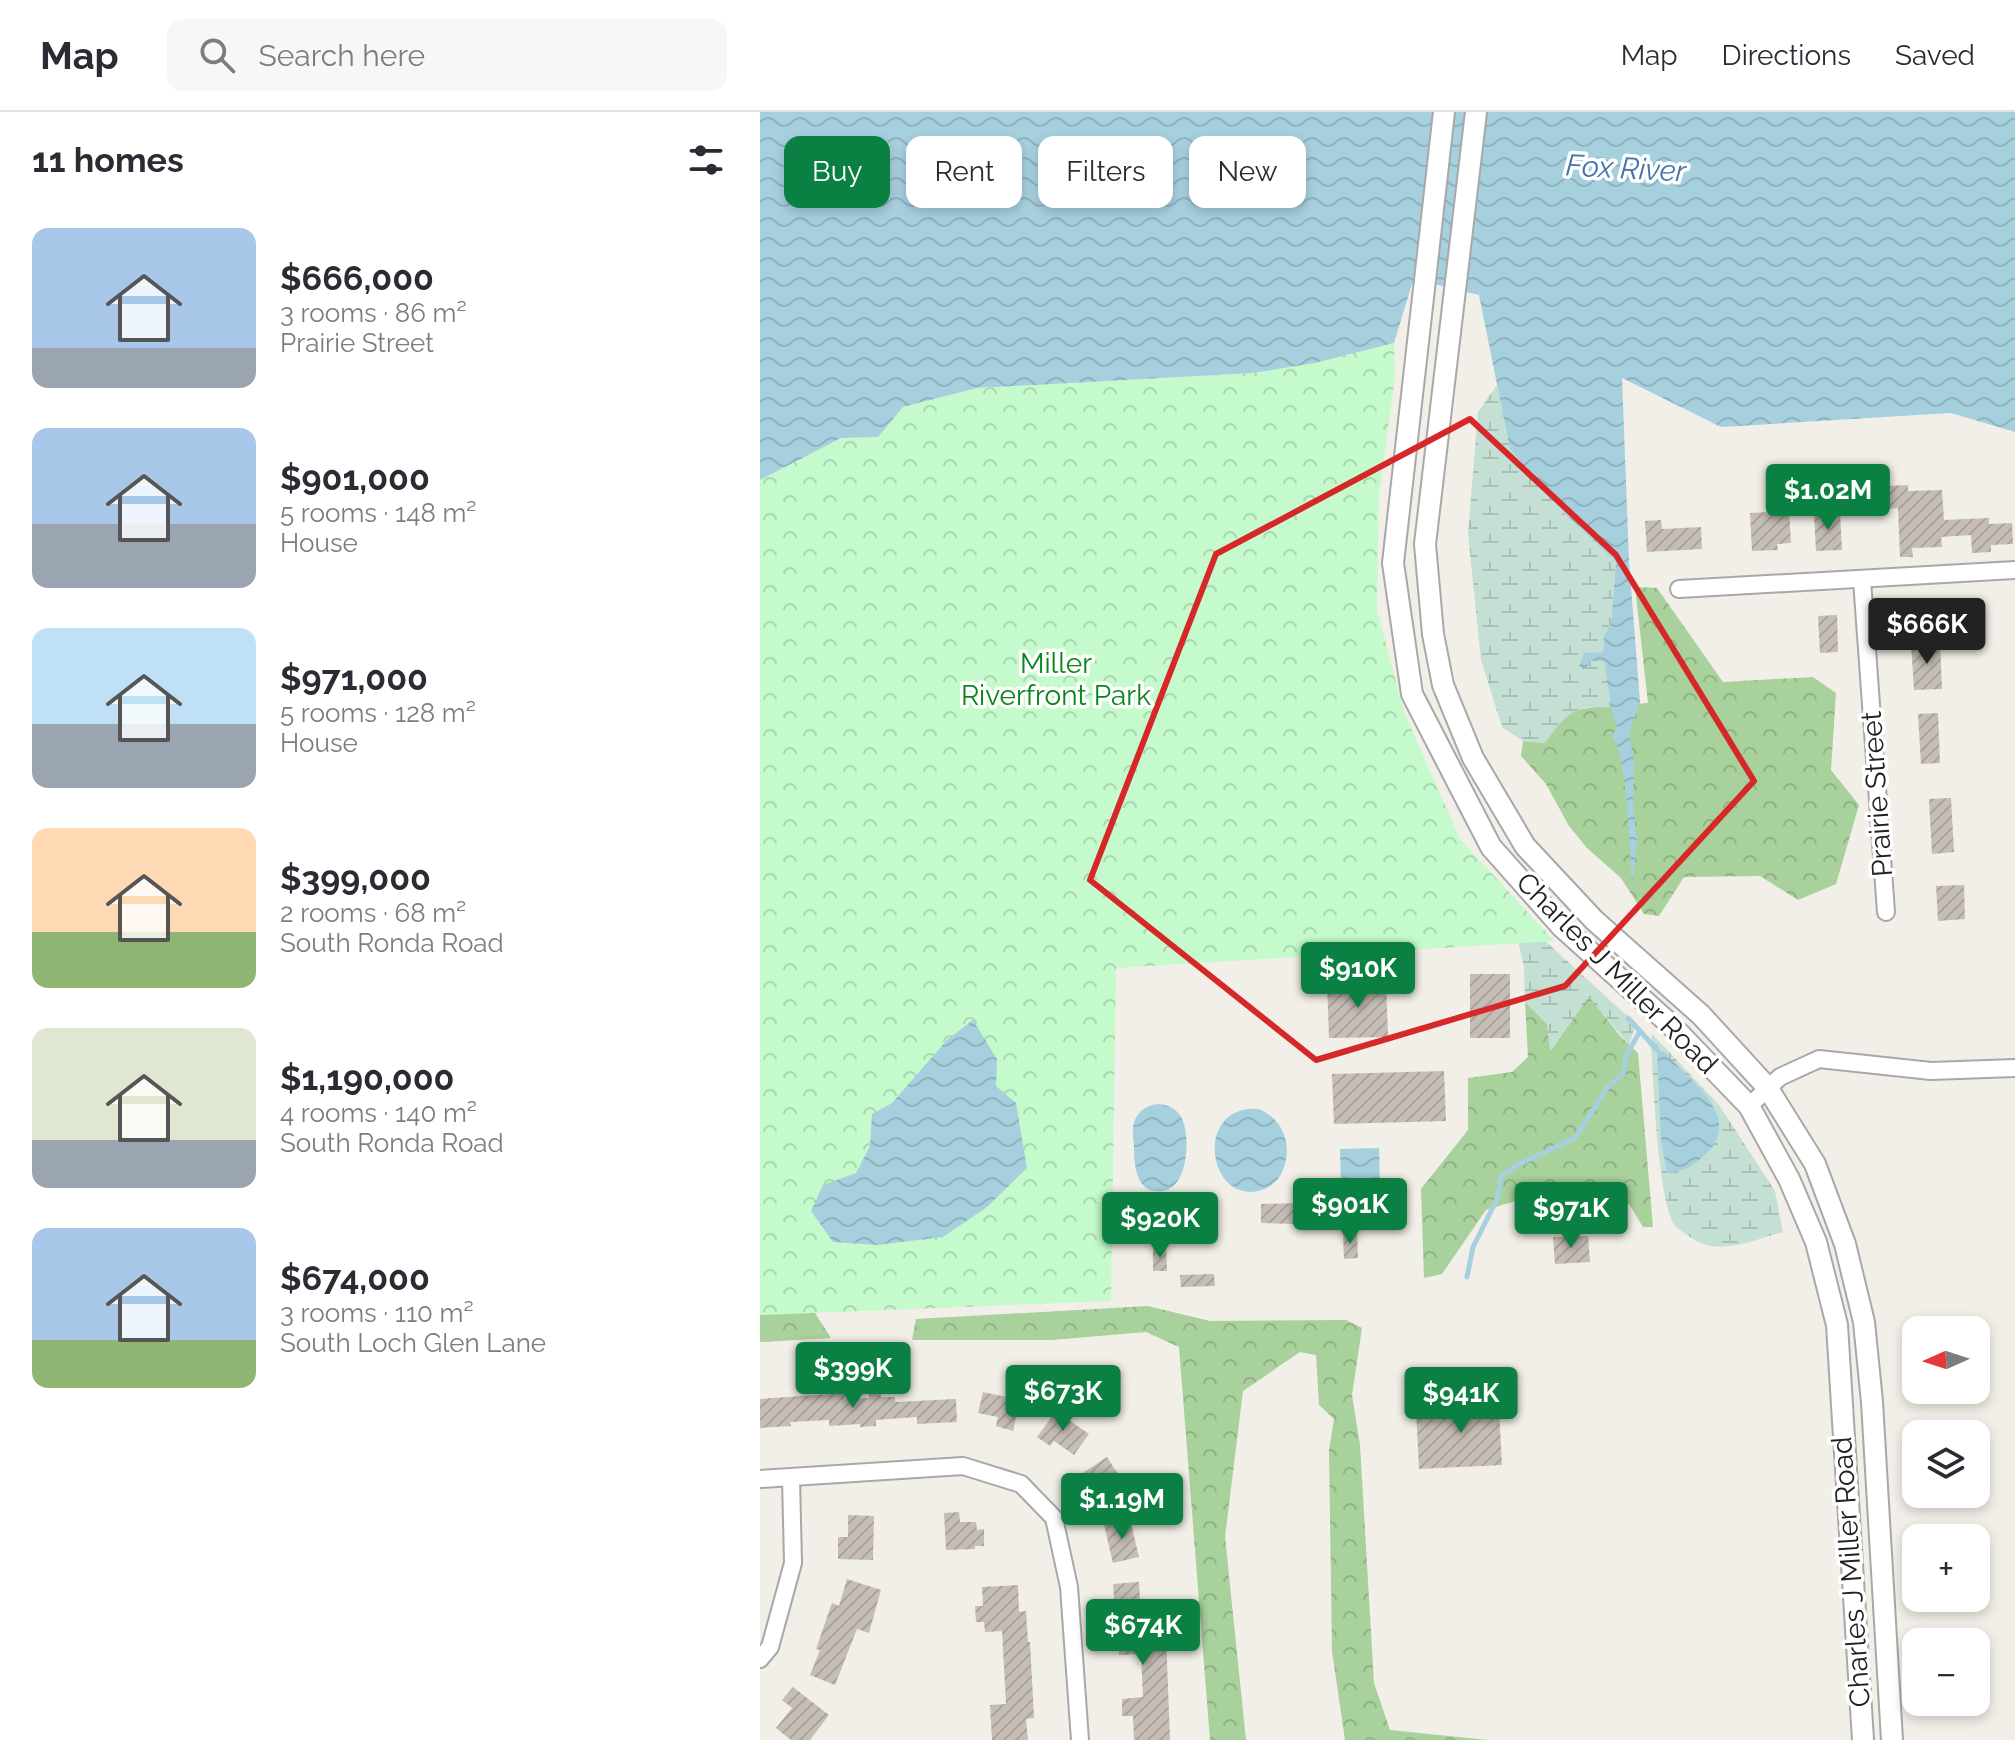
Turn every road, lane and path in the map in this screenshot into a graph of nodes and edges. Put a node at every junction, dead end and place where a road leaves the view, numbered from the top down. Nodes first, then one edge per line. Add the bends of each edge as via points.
1 (1444, 112) edge
2 (1476, 112) edge
3 (2015, 570) edge
4 (1862, 580) junction
5 (1679, 589) dead end
6 (1886, 912) dead end
7 (2015, 1068) edge
8 (1767, 1087) junction
9 (1749, 1106) junction
10 (791, 1478) junction
11 (760, 1479) edge
12 (760, 1659) edge
13 (1080, 1740) edge
14 (1863, 1740) edge
15 (1892, 1740) edge

1 - 9 street, Charles J Miller Road via 1393,563 1412,694 1491,847 1562,927 1671,1025
2 - 8 street, Charles J Miller Road via 1425,544 1443,685 1473,758 1525,846 1594,920 1701,1015
3 - 4 street
4 - 5 street
4 - 6 street, Prairie Street
7 - 8 street via 1931,1071 1819,1059
8 - 9 street
8 - 15 street, Charles J Miller Road via 1815,1164 1845,1244 1864,1322
9 - 14 street, Charles J Miller Road via 1816,1242 1837,1325
10 - 11 street
10 - 12 street via 793,1563 770,1647
10 - 13 street via 963,1466 1021,1484 1054,1518 1069,1587

